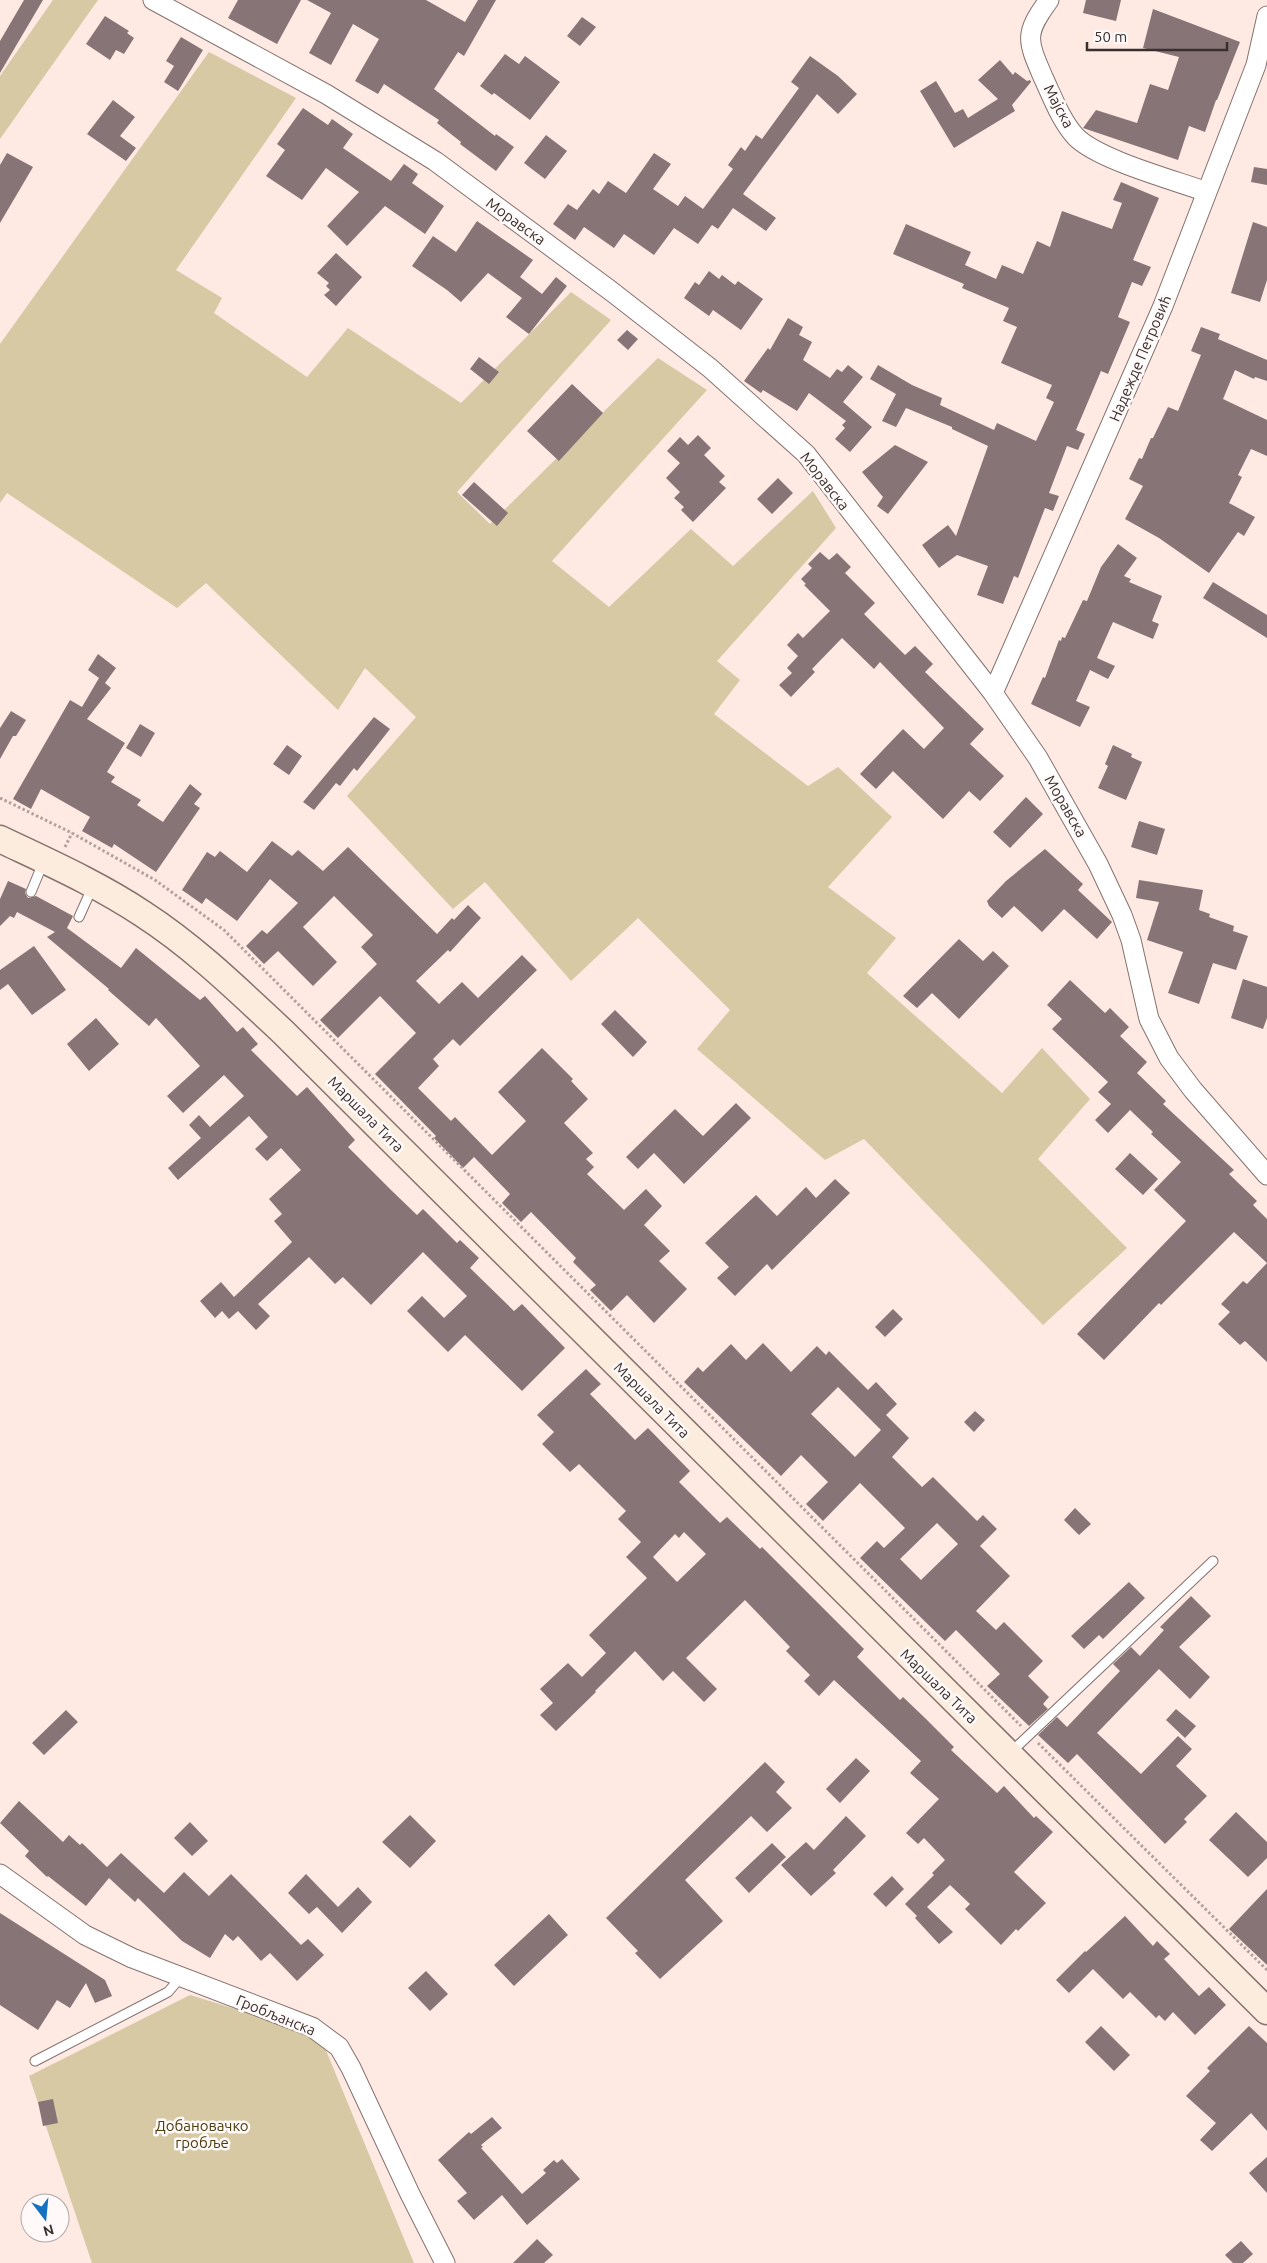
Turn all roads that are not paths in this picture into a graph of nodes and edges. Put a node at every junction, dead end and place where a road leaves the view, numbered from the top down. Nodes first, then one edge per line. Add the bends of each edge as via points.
1 (153, 0) edge
2 (1049, 0) edge
3 (1267, 16) edge
4 (1206, 192) junction
5 (993, 693) junction
6 (0, 839) edge
7 (44, 860) junction
8 (93, 885) junction
9 (31, 892) dead end
10 (78, 916) dead end
11 (1267, 1174) edge
12 (1213, 1561) dead end
13 (1009, 1754) junction
14 (0, 1874) edge
15 (181, 1977) junction
16 (1267, 2011) edge
17 (35, 2061) dead end
18 (445, 2263) edge

1 - 5 street, Моравска via 326,94 435,161 710,368 806,454
2 - 4 street, Мајска via 1032,26 1029,40 1050,92 1076,137 1091,148 1124,163
3 - 4 street, Надежде Петровић via 1256,65
4 - 5 street, Надежде Петровић via 1163,306
5 - 11 street, Моравска via 1038,758 1098,864 1131,940 1149,1019 1169,1058
6 - 7 main road, Маршала Тита
7 - 8 main road, Маршала Тита
7 - 9 lane
8 - 10 lane
8 - 13 main road, Маршала Тита via 142,913 194,951 283,1032
12 - 13 lane
13 - 16 main road, Маршала Тита
14 - 15 street, Гробљанска via 85,1935
15 - 17 lane via 168,1992
15 - 18 street, Гробљанска via 312,2026 339,2047

